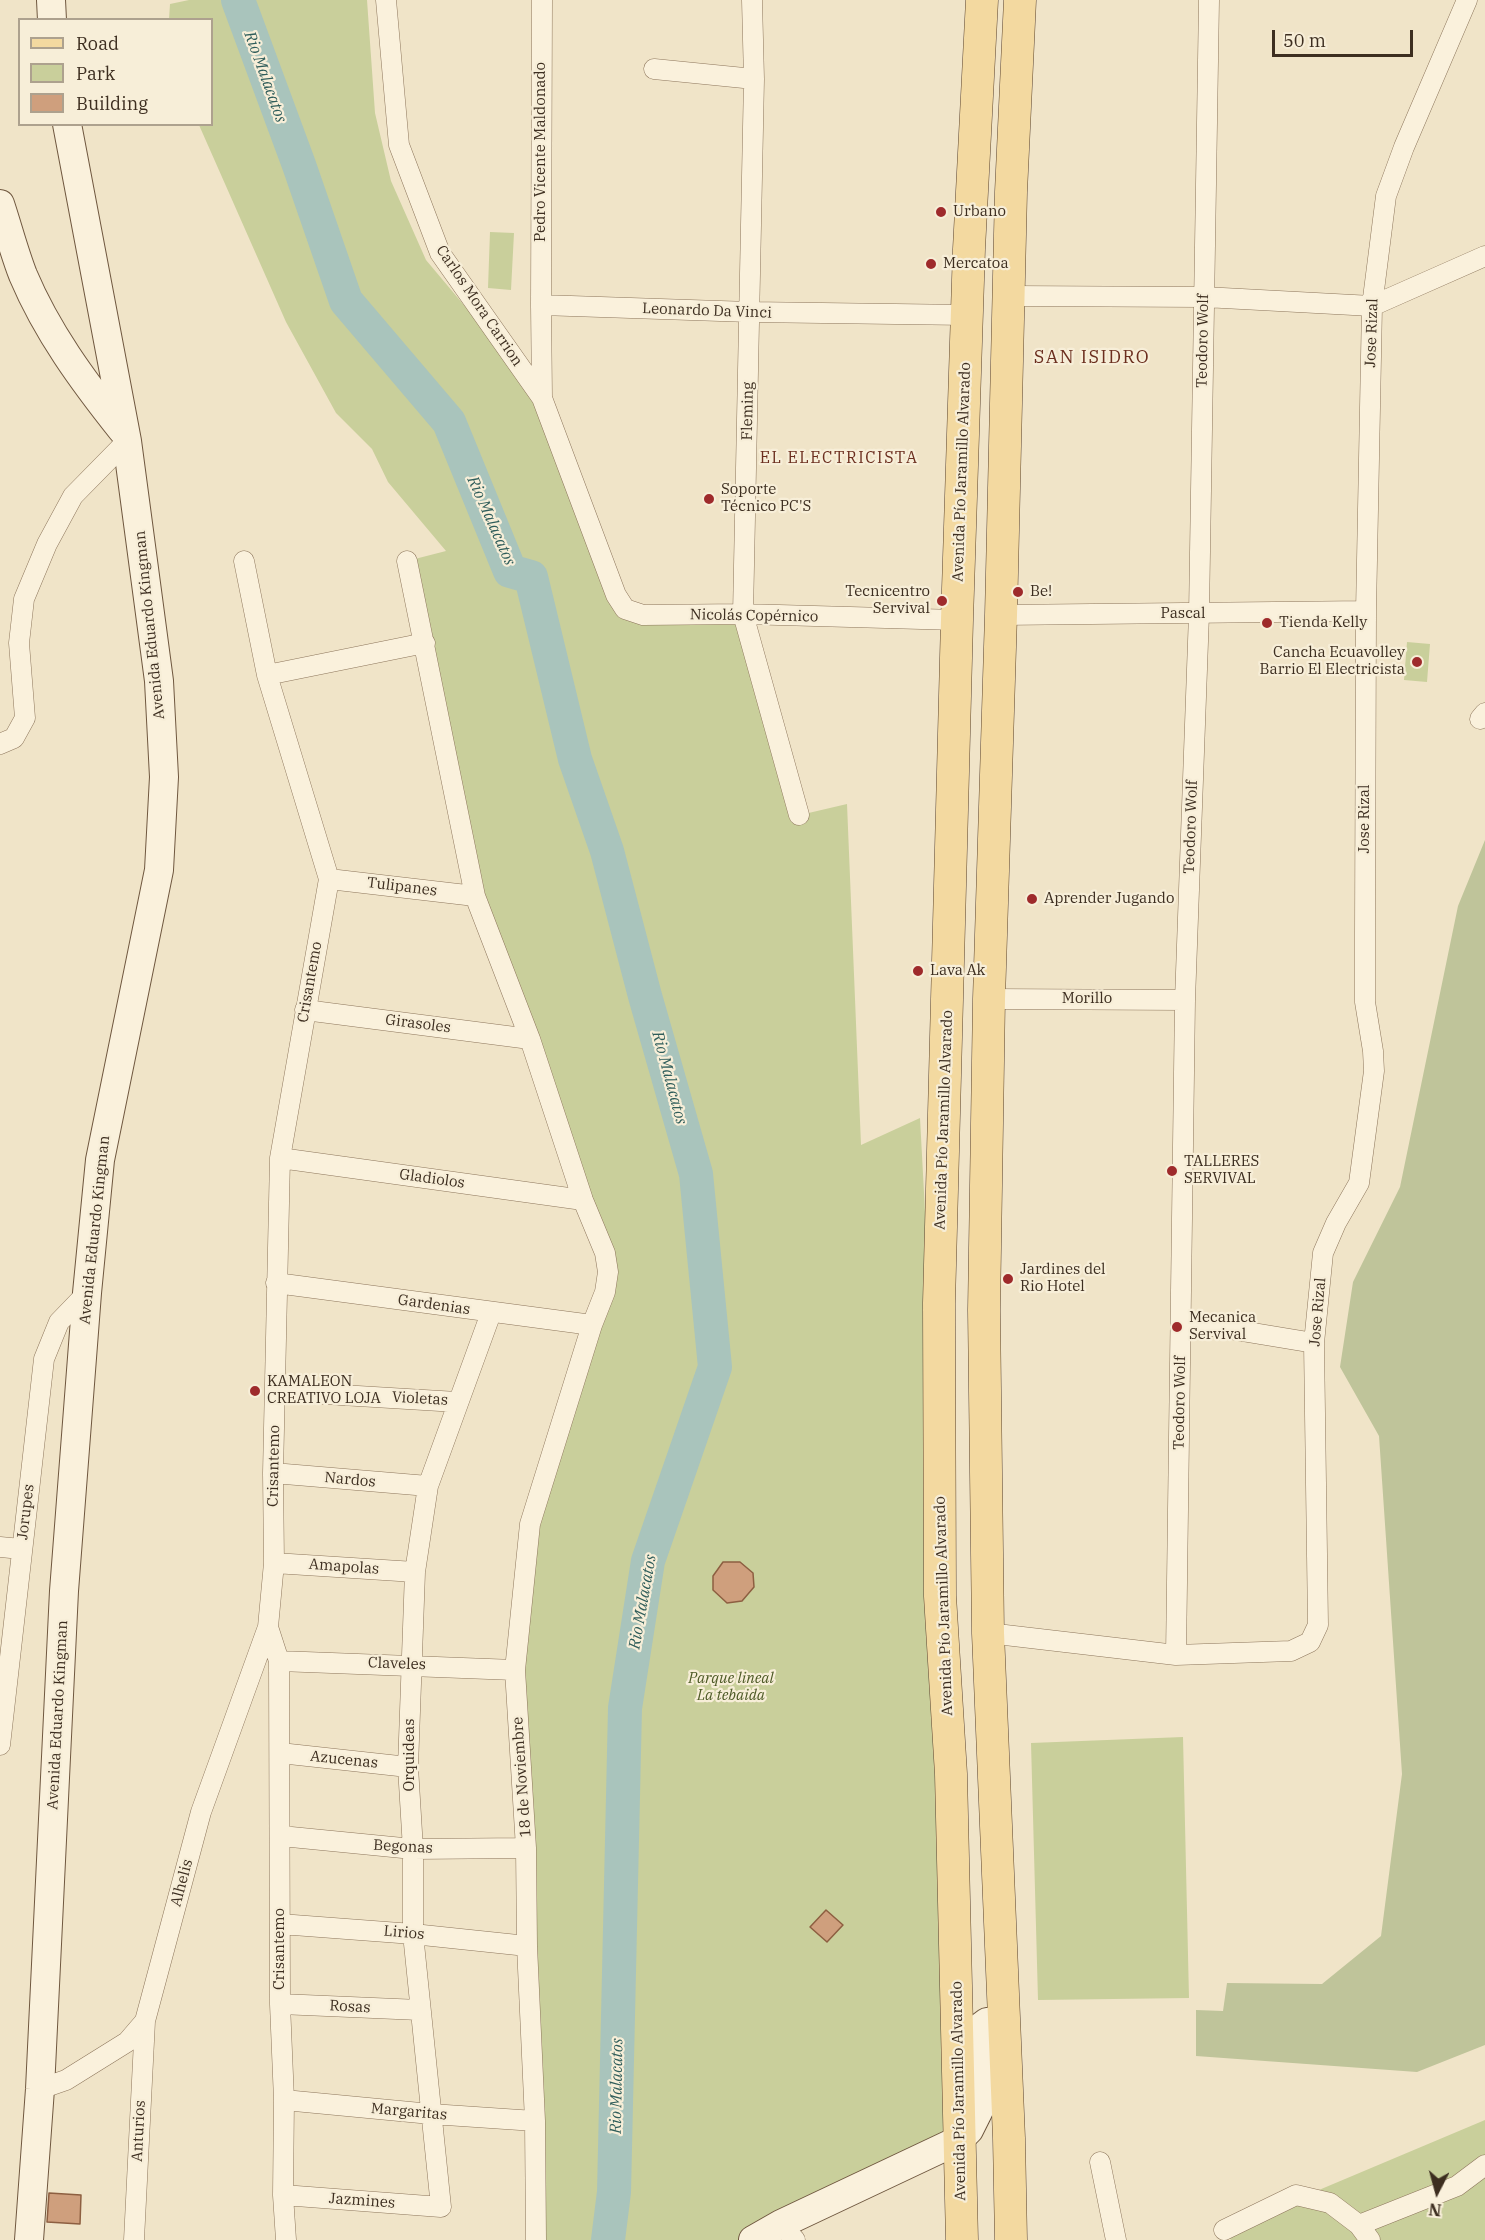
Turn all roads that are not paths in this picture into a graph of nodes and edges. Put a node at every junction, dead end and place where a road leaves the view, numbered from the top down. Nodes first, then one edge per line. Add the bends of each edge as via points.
1 (51, 0) edge
2 (386, 0) edge
3 (542, 0) edge
4 (752, 0) edge
5 (982, 0) edge
6 (1020, 0) edge
7 (1209, 0) edge
8 (1467, 0) edge
9 (52, 18) edge
10 (654, 69) dead end
11 (754, 79) junction
12 (67, 126) edge
13 (0, 204) edge
14 (1485, 256) edge
15 (1010, 296) junction
16 (1204, 297) junction
17 (541, 305) junction
18 (1372, 306) junction
19 (750, 312) junction
20 (967, 315) junction
21 (542, 398) junction
22 (126, 438) junction
23 (244, 561) dead end
24 (407, 561) dead end
25 (1366, 611) junction
26 (1199, 614) junction
27 (743, 615) junction
28 (1001, 615) junction
29 (957, 620) junction
30 (425, 644) junction
31 (267, 675) junction
32 (0, 744) edge
33 (800, 815) dead end
34 (329, 879) junction
35 (475, 896) junction
36 (989, 999) junction
37 (1185, 1000) junction
38 (305, 1010) junction
39 (530, 1039) junction
40 (280, 1158) junction
41 (583, 1200) junction
42 (276, 1283) junction
43 (87, 1293) junction
44 (491, 1313) junction
45 (1181, 1322) junction
46 (592, 1325) junction
47 (1314, 1343) junction
48 (275, 1390) junction
49 (457, 1402) junction
50 (273, 1473) junction
51 (428, 1486) junction
52 (0, 1547) edge
53 (21, 1549) junction
54 (274, 1563) junction
55 (415, 1572) junction
56 (268, 1627) junction
57 (988, 1633) junction
58 (1176, 1655) junction
59 (279, 1660) junction
60 (411, 1665) junction
61 (515, 1670) junction
62 (0, 1745) edge
63 (280, 1753) junction
64 (408, 1767) junction
65 (281, 1836) junction
66 (526, 1848) junction
67 (413, 1849) junction
68 (280, 1924) junction
69 (413, 1934) junction
70 (527, 1946) junction
71 (280, 2004) junction
72 (420, 2010) junction
73 (145, 2021) junction
74 (1004, 2021) junction
75 (40, 2089) junction
76 (284, 2100) junction
77 (431, 2114) junction
78 (535, 2121) junction
79 (958, 2140) junction
80 (1100, 2162) dead end
81 (1485, 2165) edge
82 (283, 2195) junction
83 (441, 2207) joint
84 (788, 2232) edge
85 (1365, 2233) edge
86 (1220, 2237) edge
87 (29, 2240) edge
88 (134, 2240) edge
89 (286, 2240) edge
90 (536, 2240) edge
91 (753, 2240) edge
92 (962, 2240) edge
93 (1011, 2240) edge
94 (1116, 2240) edge

1 - 9 main road
2 - 21 street, Carlos Mora Carrion via 399,145 440,253
3 - 17 street, Pedro Vicente Maldonado
4 - 11 street, Fleming
5 - 20 main road, Avenida Pío Jaramillo Alvarado
6 - 15 main road
7 - 16 street, Teodoro Wolf
8 - 18 street, Jose Rizal via 1386,196
10 - 11 street
11 - 19 street, Fleming
12 - 22 main road, Avenida Eduardo Kingman
13 - 22 main road via 23,274 50,330
14 - 18 street
15 - 16 street
15 - 28 main road
16 - 18 street
16 - 26 street, Teodoro Wolf
17 - 19 street, Leonardo Da Vinci
17 - 21 street
18 - 25 street, Jose Rizal
19 - 20 street, Leonardo Da Vinci
19 - 27 street, Fleming
20 - 29 main road, Avenida Pío Jaramillo Alvarado
21 - 27 street, Nicolás Copérnico via 616,595 625,609 643,615
22 - 32 street via 73,496 24,599 19,643 25,718 14,738
22 - 43 main road, Avenida Eduardo Kingman via 159,681 162,821 159,870 100,1160
23 - 31 street, Crisantemo
24 - 30 street, 18 de Noviembre
25 - 26 street, Pascal
25 - 47 street, Jose Rizal via 1365,1002 1374,1071 1359,1183 1323,1253
26 - 28 street, Pascal
26 - 37 street, Teodoro Wolf
27 - 29 street, Nicolás Copérnico
27 - 33 street, Fleming
28 - 36 main road
29 - 79 main road, Avenida Pío Jaramillo Alvarado via 939,1326 940,1596 951,1774
30 - 31 street
30 - 35 street, 18 de Noviembre
31 - 34 street, Crisantemo
34 - 35 street, Tulipanes
34 - 38 street, Crisantemo
35 - 39 street, 18 de Noviembre
36 - 37 street, Morillo
36 - 57 main road via 984,1310
37 - 45 street, Teodoro Wolf
38 - 39 street, Girasoles
38 - 40 street, Crisantemo
39 - 41 street, 18 de Noviembre
40 - 41 street, Gladiolos
40 - 42 street, Crisantemo
41 - 46 street, 18 de Noviembre via 605,1253 608,1272
42 - 44 street, Gardenias
42 - 48 street, Crisantemo
43 - 53 street, Jorupes via 60,1322 44,1359
43 - 75 main road, Avenida Eduardo Kingman via 64,1591
44 - 46 street, Gardenias
44 - 49 street, Orquideas
45 - 47 street
45 - 58 street, Teodoro Wolf
46 - 61 street, 18 de Noviembre via 530,1524
47 - 58 street, Jose Rizal via 1318,1625 1310,1642 1291,1651
48 - 49 street, Violetas
48 - 50 street, Crisantemo
49 - 51 street, Orquideas
50 - 51 street, Nardos
50 - 54 street, Crisantemo
51 - 55 street, Orquideas
52 - 53 street
53 - 62 street, Jorupes
54 - 55 street, Amapolas
54 - 56 street, Crisantemo
55 - 60 street, Orquideas
56 - 59 street, Crisantemo
56 - 73 street, Alhelis via 201,1812
57 - 58 street
57 - 74 main road
59 - 60 street, Claveles
59 - 63 street, Crisantemo
60 - 61 street, Claveles
60 - 64 street, Orquideas
61 - 66 street, 18 de Noviembre
63 - 64 street, Azucenas
63 - 65 street, Crisantemo
64 - 67 street, Orquideas
65 - 67 street, Begonas
65 - 68 street, Crisantemo
66 - 67 street, Begonas
66 - 70 street, 18 de Noviembre
67 - 69 street, Orquideas
68 - 69 street, Lirios
68 - 71 street, Crisantemo
69 - 70 street, Lirios
69 - 72 street, Orquideas
70 - 78 street, 18 de Noviembre
71 - 72 street, Rosas
71 - 76 street, Crisantemo
72 - 77 street, Orquideas
73 - 75 street, Alhelis via 127,2042 66,2080
73 - 88 street, Anturios
74 - 79 main road via 987,2022 980,2028 983,2102 969,2130
74 - 93 main road
75 - 87 main road, Avenida Eduardo Kingman
76 - 77 street, Margaritas
76 - 82 street, Crisantemo
77 - 78 street, Margaritas
77 - 83 street, Orquideas
78 - 90 street, 18 de Noviembre
79 - 84 main road
79 - 92 main road, Avenida Pío Jaramillo Alvarado
80 - 94 street
81 - 85 street via 1457,2186
82 - 83 street, Jazmines
82 - 89 street, Crisantemo
84 - 91 main road
85 - 86 street via 1330,2203 1296,2195

